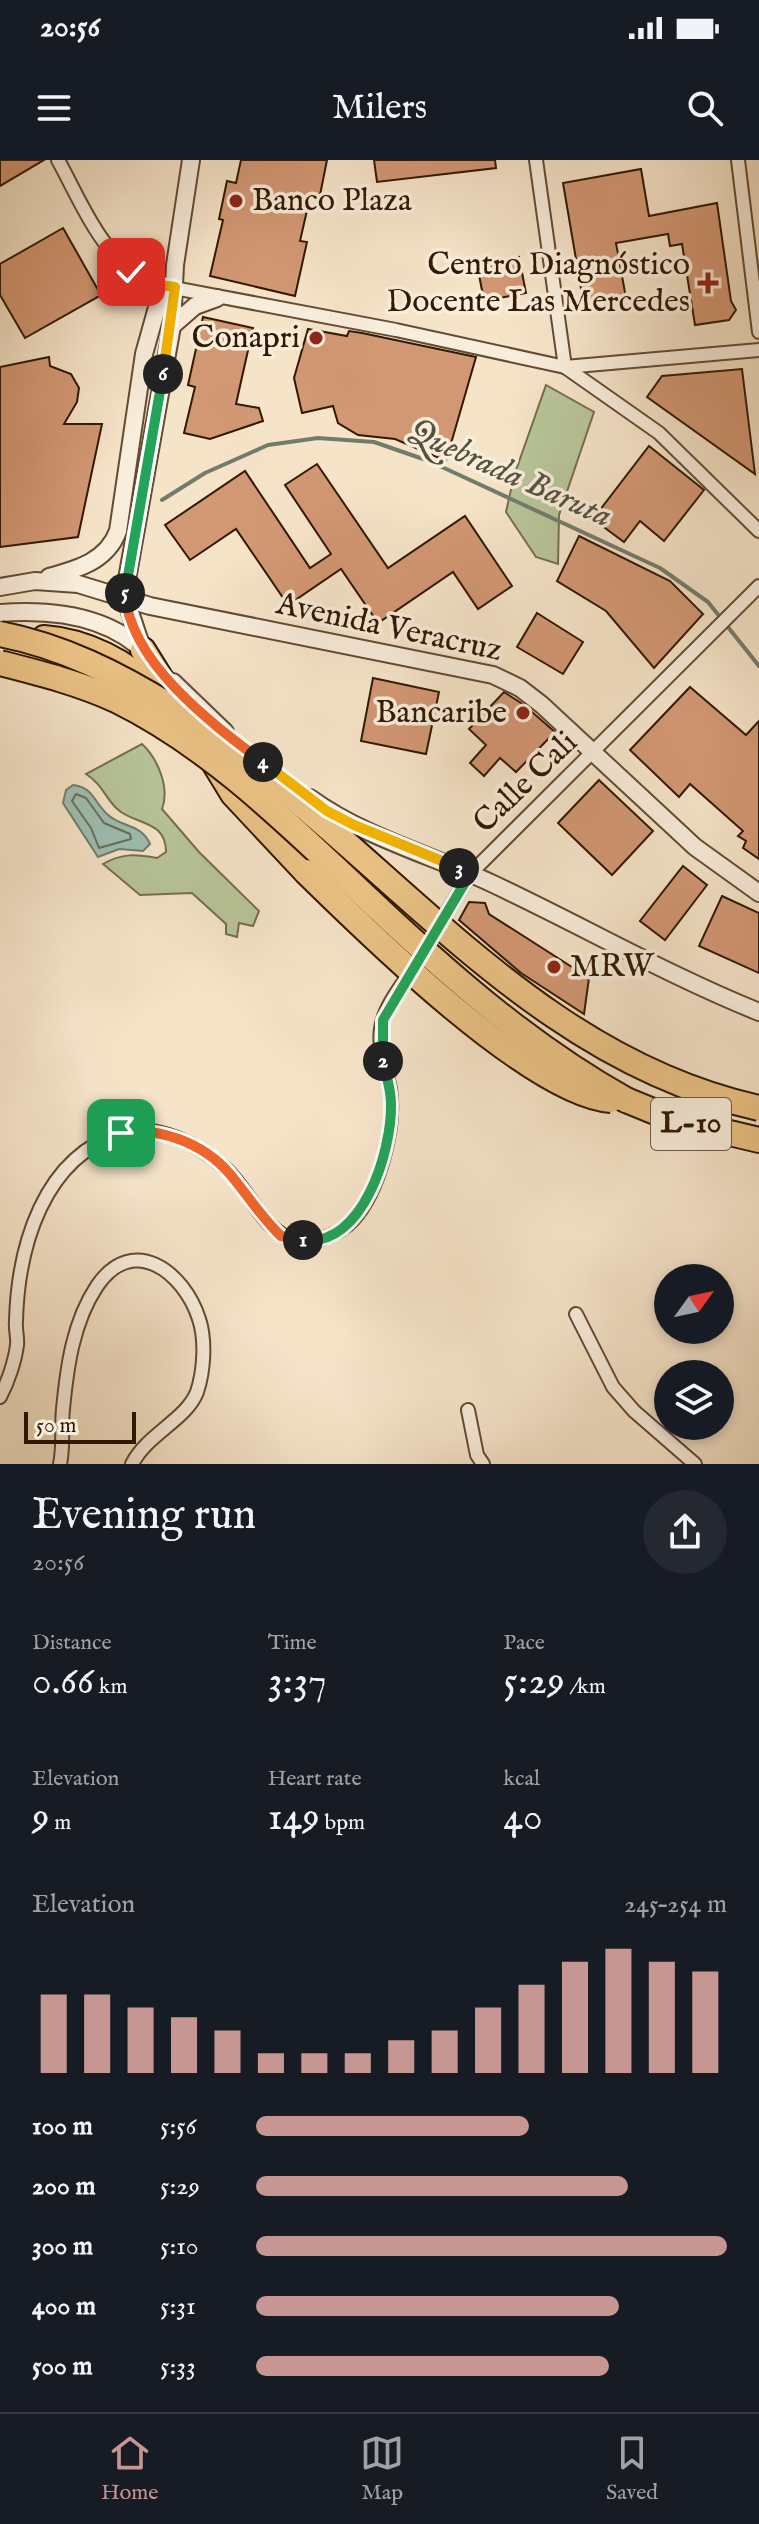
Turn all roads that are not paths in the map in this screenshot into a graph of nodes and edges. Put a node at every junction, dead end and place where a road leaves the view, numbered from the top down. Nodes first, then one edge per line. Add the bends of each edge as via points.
1 (58, 160) edge
2 (191, 160) edge
3 (536, 160) edge
4 (738, 160) edge
5 (175, 287) junction
6 (217, 298) junction
7 (172, 326) junction
8 (759, 332) edge
9 (759, 350) edge
10 (565, 367) junction
11 (759, 531) edge
12 (35, 581) junction
13 (759, 586) edge
14 (0, 587) edge
15 (125, 597) junction
16 (0, 613) edge
17 (0, 635) edge
18 (143, 650) junction
19 (0, 663) edge
20 (198, 737) junction
21 (595, 753) junction
22 (470, 874) junction
23 (759, 893) edge
24 (759, 1012) edge
25 (626, 1100) junction
26 (759, 1108) edge
27 (759, 1140) edge
28 (576, 1314) dead end
29 (0, 1397) edge
30 (468, 1410) dead end
31 (60, 1464) edge
32 (132, 1464) edge
33 (483, 1464) edge
34 (695, 1464) edge

1 - 5 street via 112,256 153,284
2 - 5 street
3 - 10 street
4 - 8 street
5 - 6 street
5 - 7 street
5 - 12 street via 158,304 144,354 113,545 97,560
6 - 7 street via 195,306
6 - 10 street
7 - 15 street
9 - 10 street
10 - 11 street via 659,433
12 - 14 street
12 - 15 street, Avenida Veracruz via 78,584
13 - 21 street, Calle Cali
15 - 18 street, L-10
15 - 21 street, Avenida Veracruz via 493,675 520,688
16 - 18 street, L-10 via 35,611 85,619
17 - 20 highway, L-10 via 71,642 120,663 143,678
17 - 26 highway, L-10, bridge via 77,656 207,729 268,774 487,966 561,1021 649,1072 708,1096
18 - 20 highway, L-10
18 - 22 street, L-10 via 208,718 327,811
19 - 25 highway, L-10, bridge via 114,699 185,743 282,818 482,1002 564,1064
20 - 25 highway, L-10, bridge via 233,794 370,935 502,1044 578,1093
21 - 22 street, Calle Cali
21 - 23 street, Avenida Veracruz via 695,847
22 - 24 street, L-10
22 - 29 street, Calle Cali via 383,1020 391,1105 388,1134 384,1158 352,1221 321,1239 291,1240 270,1226 227,1170 169,1134 135,1130 94,1146 58,1177 30,1233 22,1263 17,1345
25 - 27 highway, L-10 via 675,1120
28 - 34 street via 613,1387
30 - 33 street
31 - 32 street via 69,1354 77,1331 107,1273 124,1261 144,1261 159,1265 183,1285 200,1320 203,1354 197,1392 189,1405 148,1441

